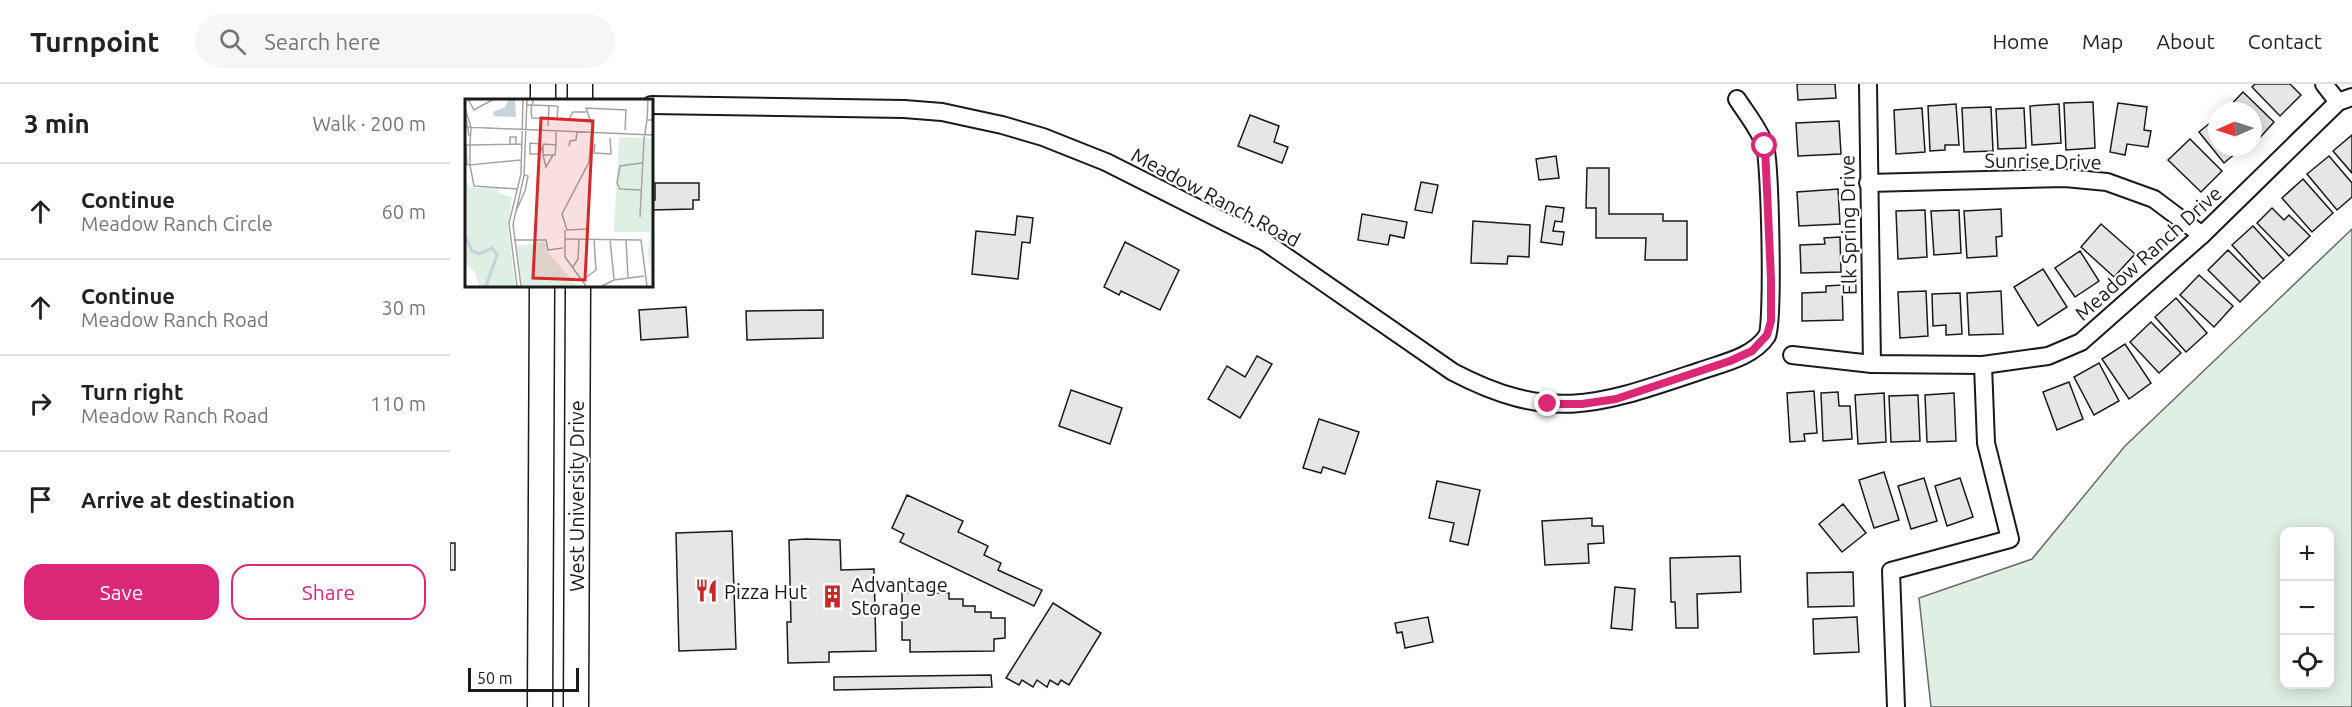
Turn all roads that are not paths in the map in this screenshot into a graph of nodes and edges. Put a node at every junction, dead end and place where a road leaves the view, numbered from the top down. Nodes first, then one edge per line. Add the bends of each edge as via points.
1 (1868, 84) edge
2 (2324, 84) edge
3 (1737, 99) dead end
4 (2345, 100) edge
5 (652, 105) edge
6 (1868, 183) junction
7 (2202, 235) junction
8 (542, 286) edge
9 (578, 286) edge
10 (1792, 355) dead end
11 (1872, 364) junction
12 (1983, 365) junction
13 (541, 522) junction
14 (576, 523) junction
15 (540, 707) edge
16 (576, 707) edge
17 (1896, 707) edge

1 - 6 street, Elk Spring Drive
2 - 4 street
3 - 5 street, Meadow Ranch Road via 1765,146 1771,279 1767,335 1752,351 1616,399 1582,404 1548,404 1515,398 1478,385 1453,372 1265,242 1106,162 1043,137 942,112
4 - 7 street, Meadow Ranch Drive
6 - 7 street, Sunrise Drive via 2065,178 2107,182 2154,199
6 - 11 street, Elk Spring Drive
7 - 12 street, Meadow Ranch Drive via 2081,342 2048,356
8 - 13 highway, West University Drive
9 - 14 highway, West University Drive
10 - 11 street, Meadow Ranch Drive
11 - 12 street, Meadow Ranch Drive
12 - 17 street via 1986,443 2010,539 1892,571
13 - 14 highway
13 - 15 highway, West University Drive
14 - 16 highway, West University Drive

